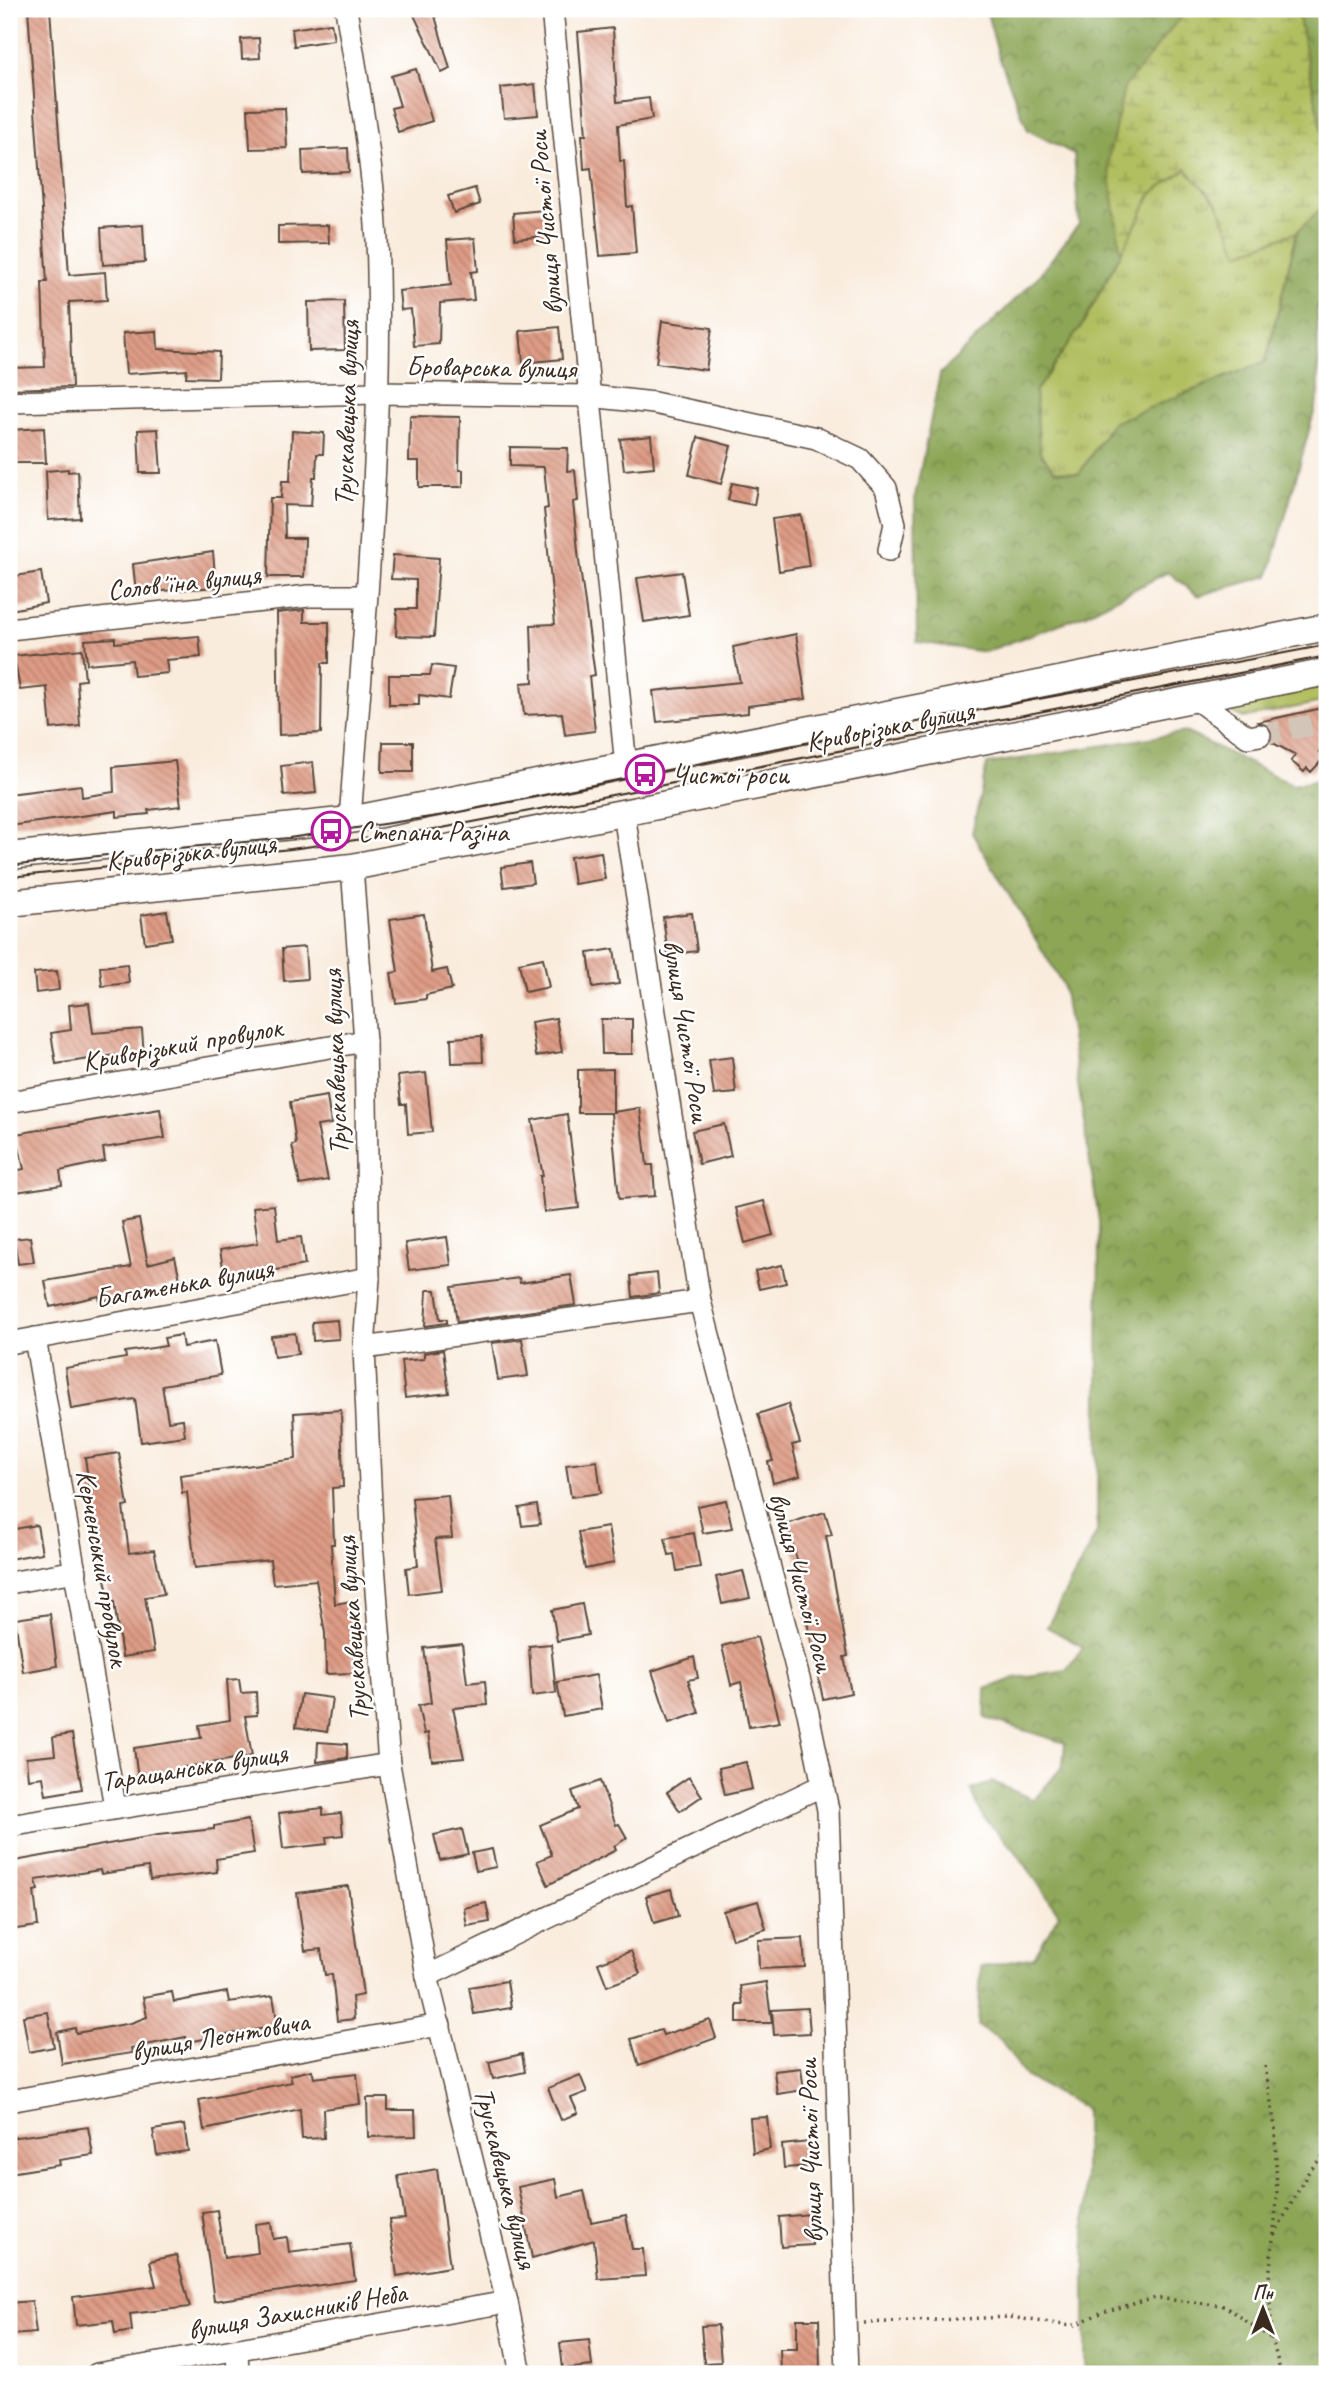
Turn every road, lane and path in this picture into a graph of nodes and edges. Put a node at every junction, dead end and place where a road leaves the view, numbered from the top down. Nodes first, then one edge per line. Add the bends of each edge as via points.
1 (346, 9) edge
2 (552, 9) edge
3 (377, 393) junction
4 (590, 396) junction
5 (9, 402) edge
6 (889, 550) dead end
7 (366, 596) junction
8 (1327, 627) edge
9 (9, 629) edge
10 (1327, 672) edge
11 (1193, 698) junction
12 (1260, 735) tunnel mouth
13 (626, 767) junction
14 (624, 814) junction
15 (350, 820) junction
16 (9, 856) edge
17 (352, 867) junction
18 (9, 902) edge
19 (365, 1041) junction
20 (9, 1102) edge
21 (369, 1278) junction
22 (700, 1301) junction
23 (35, 1338) junction
24 (9, 1343) edge
25 (364, 1348) junction
26 (76, 1572) junction
27 (9, 1583) edge
28 (389, 1763) junction
29 (823, 1785) junction
30 (115, 1807) junction
31 (9, 1826) edge
32 (427, 1976) junction
33 (440, 2025) junction
34 (1265, 2066) dead end
35 (9, 2101) edge
36 (1327, 2151) edge
37 (1273, 2237) junction
38 (507, 2302) junction
39 (845, 2324) junction
40 (1272, 2339) junction
41 (237, 2350) junction
42 (97, 2374) edge
43 (238, 2374) edge
44 (521, 2374) edge
45 (847, 2374) edge
46 (1281, 2374) edge

1 - 3 street, Трускавецька вулиця via 363,117 378,269
2 - 4 street, вулиця Чистої Роси
3 - 4 street, Броварська вулиця
3 - 5 street, Броварська вулиця
3 - 7 street, Трускавецька вулиця
4 - 6 street, Броварська вулиця via 654,403 816,438 860,459 886,488 895,524
4 - 13 street, вулиця Чистої Роси
7 - 9 street, Соловʼїна вулиця via 309,596
7 - 15 street, Трускавецька вулиця
8 - 13 main road, Криворізька вулиця
10 - 11 main road, Криворізька вулиця
11 - 12 street via 1248,737
11 - 14 main road, Криворізька вулиця
13 - 15 main road, Криворізька вулиця
14 - 17 main road, Криворізька вулиця
14 - 22 street, вулиця Чистої Роси
15 - 16 main road, Криворізька вулиця
17 - 18 main road, Криворізька вулиця
17 - 19 street, Трускавецька вулиця
19 - 20 street, Криворізький провулок
19 - 21 street, Трускавецька вулиця
21 - 23 street, Багатенька вулиця
21 - 25 street, Трускавецька вулиця
22 - 25 street
22 - 29 street, вулиця Чистої Роси
23 - 24 street, Багатенька вулиця
23 - 26 street, Керченський провулок
25 - 28 street, Трускавецька вулиця
26 - 27 street
26 - 30 street, Керченський провулок
28 - 30 street, Таращанська вулиця
28 - 32 street, Трускавецька вулиця
29 - 32 street
29 - 39 street, вулиця Чистої Роси via 828,1810
30 - 31 street, Таращанська вулиця
32 - 33 street, Трускавецька вулиця
33 - 35 street, вулиця Леонтовича
33 - 38 street, Трускавецька вулиця
34 - 37 path via 1275,2127
36 - 37 path via 1308,2174
37 - 40 path via 1269,2278
38 - 41 street, вулиця Захисників Неба
38 - 44 street, Трускавецька вулиця
39 - 40 path via 1009,2317 1072,2326 1156,2298 1225,2306
39 - 45 street, вулиця Чистої Роси
40 - 46 path
41 - 42 street, вулиця Захисників Неба
41 - 43 street

